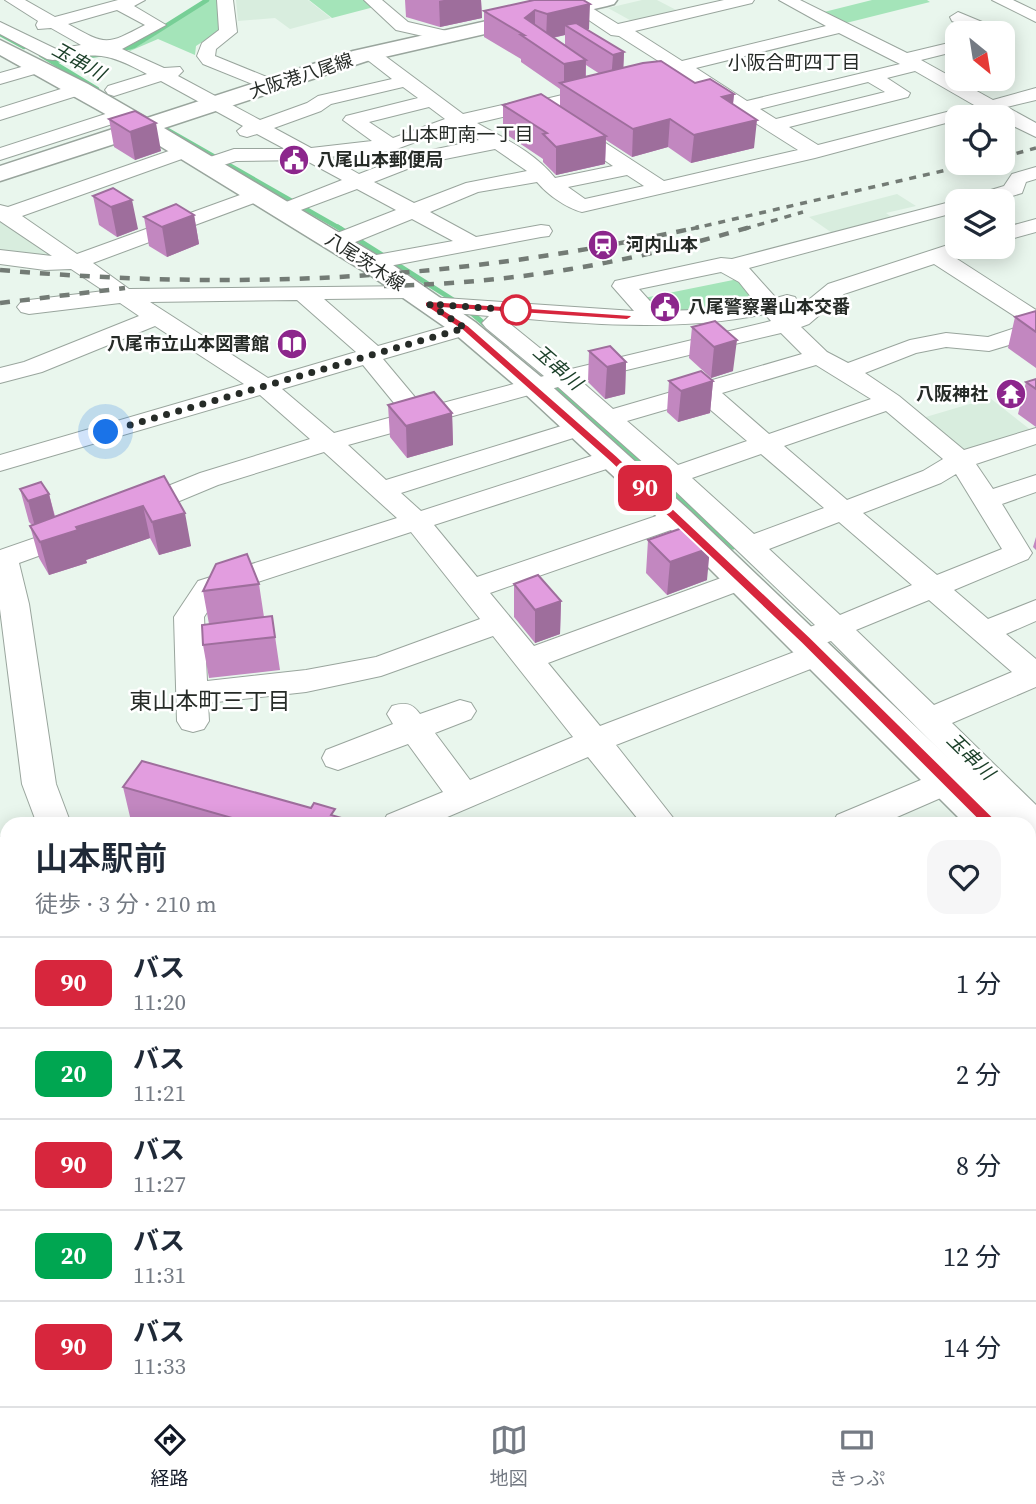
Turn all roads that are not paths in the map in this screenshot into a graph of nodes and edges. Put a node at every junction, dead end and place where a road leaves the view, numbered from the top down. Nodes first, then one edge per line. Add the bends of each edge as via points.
1 (13, 0) edge
2 (137, 0) edge
3 (225, 0) edge
4 (372, 0) edge
5 (607, 0) edge
6 (746, 0) edge
7 (787, 0) edge
8 (1000, 0) edge
9 (572, 3) edge
10 (718, 3) edge
11 (119, 5) junction
12 (412, 8) dead end
13 (386, 13) junction
14 (958, 17) dead end
15 (1036, 17) edge
16 (967, 21) edge
17 (52, 23) junction
18 (842, 27) junction
19 (620, 30) junction
20 (4, 36) edge
21 (444, 36) junction
22 (100, 49) junction
23 (615, 50) edge
24 (945, 50) edge
25 (371, 54) junction
26 (209, 60) junction
27 (911, 62) junction
28 (637, 64) edge
29 (39, 67) junction
30 (686, 68) junction
31 (163, 75) junction
32 (586, 76) edge
33 (870, 76) junction
34 (659, 78) junction
35 (0, 79) edge
36 (405, 81) junction
37 (273, 86) junction
38 (80, 89) junction
39 (114, 90) dead end
40 (608, 90) junction
41 (1036, 94) edge
42 (430, 101) junction
43 (216, 104) junction
44 (988, 105) edge
45 (994, 105) edge
46 (537, 107) junction
47 (747, 107) junction
48 (0, 114) edge
49 (945, 118) edge
50 (1015, 120) edge
51 (460, 121) junction
52 (146, 122) junction
53 (775, 125) junction
54 (257, 127) junction
55 (1036, 131) edge
56 (498, 142) junction
57 (391, 145) junction
58 (815, 152) junction
59 (308, 154) junction
60 (0, 155) edge
61 (208, 156) junction
62 (631, 168) junction
63 (1036, 173) edge
64 (0, 174) edge
65 (545, 180) junction
66 (358, 181) junction
67 (661, 188) junction
68 (1015, 189) edge
69 (258, 195) junction
70 (945, 209) edge
71 (283, 210) junction
72 (413, 211) junction
73 (3, 213) edge
74 (1033, 228) edge
75 (541, 231) dead end
76 (1015, 232) edge
77 (335, 242) junction
78 (470, 242) junction
79 (945, 252) edge
80 (936, 255) junction
81 (0, 257) edge
82 (75, 262) junction
83 (368, 263) junction
84 (732, 266) junction
85 (304, 294) junction
86 (124, 296) junction
87 (420, 298) junction
88 (29, 307) dead end
89 (511, 310) junction
90 (779, 316) junction
91 (156, 317) junction
92 (650, 317) junction
93 (1036, 320) edge
94 (465, 328) junction
95 (1036, 330) edge
96 (371, 355) junction
97 (818, 357) junction
98 (847, 372) junction
99 (0, 376) edge
100 (551, 383) junction
101 (264, 386) junction
102 (704, 391) junction
103 (890, 401) junction
104 (419, 418) junction
105 (595, 423) junction
106 (1036, 436) edge
107 (329, 442) junction
108 (766, 444) junction
109 (613, 458) junction
110 (960, 460) junction
111 (0, 463) edge
112 (660, 480) junction
113 (1036, 483) edge
114 (381, 489) junction
115 (986, 501) junction
116 (844, 511) junction
117 (678, 518) junction
118 (417, 522) junction
119 (750, 546) junction
120 (1026, 547) edge
121 (2, 559) edge
122 (742, 580) junction
123 (471, 589) junction
124 (933, 589) junction
125 (1036, 610) edge
126 (498, 624) junction
127 (984, 632) junction
128 (821, 638) junction
129 (527, 660) junction
130 (1035, 676) edge
131 (460, 711) dead end
132 (929, 720) junction
133 (409, 721) junction
134 (594, 741) junction
135 (338, 758) dead end
136 (947, 781) junction
137 (464, 796) junction
138 (51, 817) edge
139 (415, 817) edge
140 (655, 817) edge
141 (865, 817) edge
142 (984, 817) edge
143 (1027, 817) edge

1 - 17 street
2 - 11 street
3 - 26 street via 228,32 208,47
4 - 13 street
5 - 9 main road, 大阪港八尾線
6 - 10 street
7 - 18 street
8 - 15 street
9 - 19 street
9 - 21 main road, 大阪港八尾線
10 - 19 street
11 - 17 street
11 - 22 street via 158,24 132,40
12 - 13 street
13 - 21 street via 408,28
14 - 16 street
17 - 20 street
17 - 22 street
18 - 27 street
18 - 30 street
19 - 23 street via 592,36
19 - 30 street
20 - 22 street via 53,55
20 - 29 main road, 八尾茨木線
21 - 25 main road, 大阪港八尾線
22 - 31 street via 124,55
24 - 27 street
25 - 36 street
25 - 37 main road, 大阪港八尾線
26 - 31 street
26 - 37 street
27 - 33 street
27 - 44 street
28 - 34 street
29 - 35 street
29 - 38 main road, 八尾茨木線
30 - 34 street
30 - 47 street
31 - 39 street
31 - 43 street
32 - 40 street
33 - 47 street
33 - 53 street via 901,93
34 - 40 street
36 - 42 street
36 - 54 street via 325,100
37 - 43 main road, 大阪港八尾線
38 - 48 street
38 - 52 main road, 八尾茨木線
40 - 46 street
41 - 45 street
42 - 51 street
42 - 57 street via 353,120
43 - 52 main road, 大阪港八尾線
43 - 54 street
46 - 51 street
46 - 62 street
47 - 53 street
49 - 58 street
50 - 55 street
51 - 56 street
51 - 57 street
52 - 60 street
52 - 61 main road, 八尾茨木線
52 - 64 main road, 大阪港八尾線
53 - 58 street
54 - 59 street
54 - 61 street
56 - 65 street
56 - 66 street via 415,159
57 - 59 street
58 - 67 street
59 - 61 street
59 - 66 street
61 - 69 main road, 八尾茨木線
61 - 73 street
62 - 65 street
62 - 67 street
63 - 68 street via 1018,178
65 - 67 street via 582,206
65 - 72 street via 473,187
66 - 71 street
66 - 72 street
69 - 71 main road, 八尾茨木線
69 - 82 street
70 - 84 street
71 - 77 main road, 八尾茨木線
72 - 77 street
72 - 78 street
73 - 82 street
74 - 76 street
75 - 78 street
77 - 83 main road, 八尾茨木線
78 - 83 street
79 - 80 street
80 - 90 street via 836,289
80 - 93 street
81 - 82 street
82 - 86 street
83 - 87 main road, 八尾茨木線
84 - 90 street
84 - 92 street via 623,286
85 - 86 street
85 - 87 street
85 - 96 street
86 - 88 street
86 - 91 street
87 - 89 street
87 - 94 main road, 八尾茨木線
89 - 92 street
89 - 100 street via 495,323
90 - 92 street
90 - 97 street
90 - 100 street
91 - 99 street
91 - 101 street
94 - 96 street
94 - 100 main road, 八尾茨木線
95 - 98 street via 989,344 946,340 909,346
96 - 101 street
96 - 104 street
97 - 98 street
97 - 102 street
98 - 103 street
100 - 104 street
100 - 105 main road, 八尾茨木線
101 - 107 street
101 - 111 street
102 - 105 street
102 - 108 street
103 - 108 street
103 - 110 street
104 - 107 street
105 - 109 main road, 八尾茨木線
105 - 112 street
105 - 114 street
106 - 110 street
107 - 114 street
107 - 121 street via 209,479
108 - 112 street
108 - 116 street
109 - 112 main road, 八尾茨木線
109 - 118 street
110 - 115 street
110 - 116 street via 932,477
112 - 117 main road, 八尾茨木線
112 - 119 street
113 - 115 street
114 - 118 street
115 - 120 street
116 - 119 street
116 - 124 street
117 - 122 main road, 八尾茨木線
117 - 123 street
118 - 123 street
118 - 126 street via 208,588 189,617 192,708 381,666
119 - 128 street
120 - 124 street
121 - 138 street via 14,604 39,784
122 - 128 main road, 八尾茨木線
122 - 129 street
123 - 126 street
124 - 127 street
124 - 128 street
125 - 127 street
126 - 129 street
127 - 130 street
128 - 132 street
128 - 134 street
128 - 136 main road, 八尾茨木線
129 - 134 street
130 - 132 street
131 - 133 street
132 - 143 street
133 - 135 street
133 - 137 street
134 - 137 street
134 - 140 street
136 - 141 street
136 - 142 main road, 八尾茨木線
137 - 139 street

